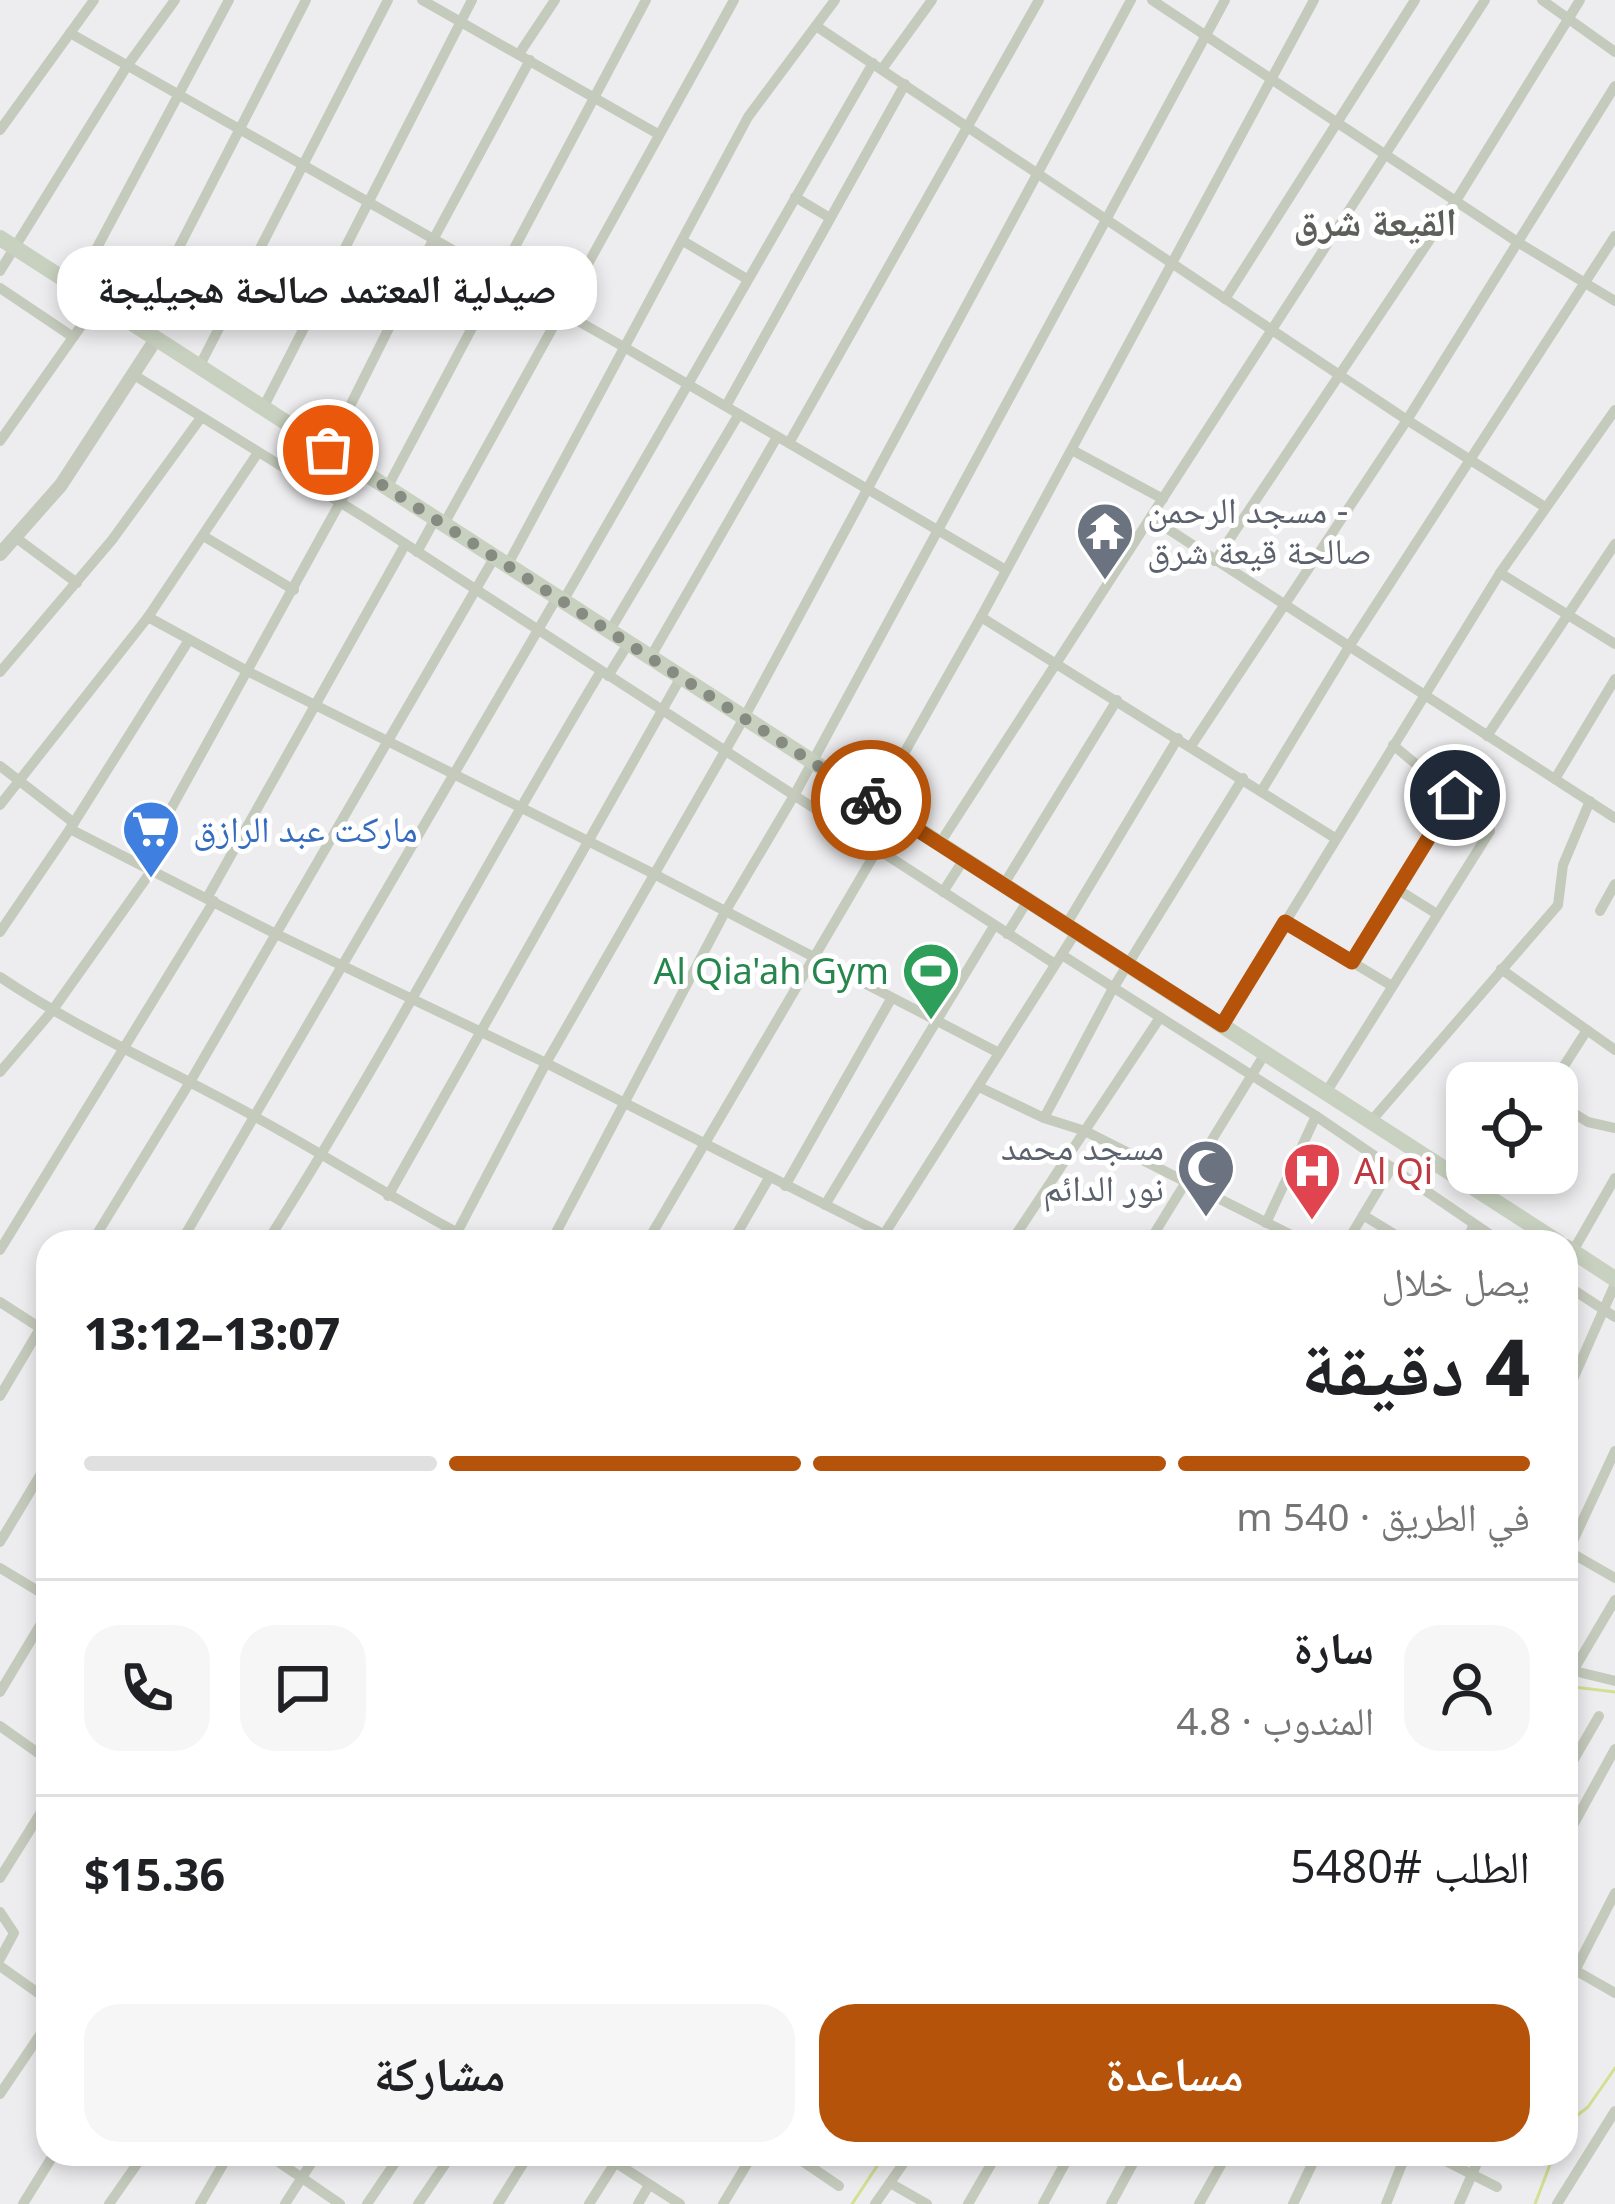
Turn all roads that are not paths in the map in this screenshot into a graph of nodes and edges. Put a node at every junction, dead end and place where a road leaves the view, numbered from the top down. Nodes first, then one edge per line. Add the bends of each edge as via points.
1 (94, 0) edge
2 (176, 0) edge
3 (229, 0) edge
4 (306, 0) edge
5 (388, 0) edge
6 (422, 0) edge
7 (472, 0) edge
8 (555, 0) edge
9 (646, 0) edge
10 (734, 0) edge
11 (835, 0) edge
12 (932, 0) edge
13 (1039, 0) edge
14 (1131, 0) edge
15 (1152, 0) edge
16 (1225, 0) edge
17 (1314, 0) edge
18 (1415, 0) edge
19 (1485, 0) edge
20 (1542, 0) edge
21 (1580, 0) edge
22 (1569, 17) junction
23 (461, 22) junction
24 (817, 26) junction
25 (70, 33) junction
26 (1205, 34) junction
27 (1615, 52) edge
28 (525, 57) junction
29 (127, 66) junction
30 (878, 66) junction
31 (1272, 76) junction
32 (904, 84) junction
33 (1615, 86) edge
34 (178, 94) junction
35 (593, 95) junction
36 (1339, 120) junction
37 (965, 125) junction
38 (0, 130) edge
39 (240, 130) junction
40 (658, 134) junction
41 (1385, 152) junction
42 (304, 167) junction
43 (1038, 173) junction
44 (795, 197) junction
45 (1457, 199) junction
46 (370, 203) junction
47 (830, 218) junction
48 (1106, 220) junction
49 (1615, 236) edge
50 (433, 240) junction
51 (683, 241) junction
52 (1520, 243) junction
53 (8, 244) edge
54 (1173, 265) junction
55 (0, 271) edge
56 (498, 276) junction
57 (747, 279) junction
58 (1587, 284) junction
59 (76, 287) junction
60 (2, 294) edge
61 (1225, 299) junction
62 (1615, 301) edge
63 (98, 302) junction
64 (562, 313) junction
65 (138, 328) junction
66 (1271, 329) junction
67 (73, 337) junction
68 (156, 339) junction
69 (625, 347) junction
70 (199, 367) junction
71 (1341, 374) junction
72 (134, 375) junction
73 (688, 384) junction
74 (726, 406) junction
75 (263, 408) junction
76 (1615, 410) edge
77 (739, 414) junction
78 (200, 419) junction
79 (1407, 420) junction
80 (783, 440) junction
81 (0, 441) edge
82 (328, 450) junction
83 (1072, 450) junction
84 (257, 454) junction
85 (1470, 461) junction
86 (358, 470) junction
87 (387, 488) junction
88 (866, 490) junction
89 (1163, 499) junction
90 (341, 503) junction
91 (1545, 507) junction
92 (1150, 518) junction
93 (440, 522) junction
94 (936, 530) junction
95 (206, 537) junction
96 (6, 543) edge
97 (405, 544) junction
98 (1615, 544) edge
99 (417, 552) junction
100 (1215, 561) junction
101 (501, 562) junction
102 (1006, 570) junction
103 (1500, 573) junction
104 (77, 583) junction
105 (294, 590) junction
106 (475, 590) junction
107 (559, 601) junction
108 (1286, 606) junction
109 (1565, 614) junction
110 (148, 617) junction
111 (981, 617) junction
112 (537, 629) junction
113 (609, 632) junction
114 (189, 640) junction
115 (628, 644) junction
116 (1615, 644) edge
117 (1350, 645) junction
118 (650, 658) junction
119 (1056, 663) junction
120 (249, 672) junction
121 (0, 673) edge
122 (605, 673) junction
123 (681, 677) junction
124 (1615, 679) edge
125 (1424, 694) junction
126 (1117, 700) junction
127 (314, 705) junction
128 (663, 710) junction
129 (743, 718) junction
130 (1487, 736) junction
131 (1178, 737) junction
132 (386, 741) junction
133 (1393, 745) junction
134 (1191, 746) junction
135 (725, 751) junction
136 (812, 761) junction
137 (0, 766) edge
138 (452, 773) junction
139 (1244, 778) junction
140 (1555, 779) junction
141 (19, 780) junction
142 (1262, 790) junction
143 (794, 794) junction
144 (1455, 795) junction
145 (1590, 801) junction
146 (876, 803) junction
147 (0, 805) edge
148 (518, 808) junction
149 (1613, 813) edge
150 (897, 816) junction
151 (72, 826) junction
152 (1335, 838) junction
153 (586, 841) junction
154 (940, 843) junction
155 (877, 851) junction
156 (964, 859) junction
157 (146, 866) junction
158 (654, 874) junction
159 (1004, 884) junction
160 (1615, 884) edge
161 (1396, 890) junction
162 (943, 892) junction
163 (210, 899) junction
164 (1028, 900) junction
165 (1600, 910) dead end
166 (725, 912) junction
167 (1437, 914) junction
168 (1285, 922) junction
169 (994, 926) junction
170 (1071, 929) junction
171 (0, 932) edge
172 (274, 933) junction
173 (1007, 934) junction
174 (1058, 960) junction
175 (815, 961) junction
176 (1352, 962) junction
177 (344, 966) junction
178 (1129, 966) junction
179 (1501, 969) junction
180 (0, 977) edge
181 (1392, 986) junction
182 (1112, 990) junction
183 (412, 998) junction
184 (891, 999) junction
185 (52, 1011) junction
186 (1159, 1019) junction
187 (935, 1021) junction
188 (1222, 1025) junction
189 (478, 1030) junction
190 (1587, 1030) junction
191 (124, 1049) junction
192 (1615, 1050) edge
193 (1266, 1052) junction
194 (1000, 1053) junction
195 (1566, 1062) edge
196 (546, 1063) junction
197 (0, 1072) edge
198 (1250, 1077) junction
199 (190, 1082) junction
200 (979, 1087) junction
201 (1327, 1091) junction
202 (624, 1104) junction
203 (1316, 1116) junction
204 (1578, 1116) edge
205 (257, 1118) junction
206 (1043, 1118) junction
207 (1372, 1120) junction
208 (1615, 1128) edge
209 (1085, 1131) junction
210 (704, 1144) junction
211 (323, 1156) junction
212 (1392, 1167) junction
213 (1446, 1167) edge
214 (769, 1178) junction
215 (1615, 1178) edge
216 (1186, 1182) junction
217 (785, 1186) junction
218 (1487, 1194) edge
219 (388, 1196) junction
220 (825, 1205) junction
221 (1363, 1215) junction
222 (1266, 1223) junction
223 (1474, 1224) junction
224 (864, 1227) junction
225 (99, 1230) edge
226 (188, 1230) edge
227 (277, 1230) edge
228 (444, 1230) edge
229 (459, 1230) edge
230 (557, 1230) edge
231 (654, 1230) edge
232 (739, 1230) edge
233 (862, 1230) edge
234 (871, 1230) edge
235 (888, 1230) edge
236 (1019, 1230) edge
237 (1156, 1230) edge
238 (1280, 1230) edge
239 (1354, 1230) edge
240 (1387, 1230) edge
241 (1471, 1230) edge
242 (1483, 1230) edge
243 (1541, 1230) edge
244 (1578, 1230) edge
245 (0, 1250) edge
246 (1578, 1256) edge
247 (1615, 1282) edge
248 (1578, 1293) edge
249 (0, 1302) edge
250 (1609, 1314) edge
251 (36, 1326) edge
252 (36, 1343) edge
253 (1578, 1372) edge
254 (0, 1396) edge
255 (1615, 1450) edge
256 (36, 1482) edge
257 (1578, 1516) edge
258 (0, 1542) edge
259 (1578, 1560) edge
260 (2, 1574) edge
261 (1615, 1578) edge
262 (36, 1591) edge
263 (1615, 1600) edge
264 (36, 1632) edge
265 (1578, 1658) edge
266 (1578, 1672) edge
267 (1615, 1681) edge
268 (0, 1692) edge
269 (1599, 1716) dead end
270 (0, 1726) edge
271 (1615, 1749) edge
272 (36, 1752) edge
273 (1578, 1752) edge
274 (1578, 1816) edge
275 (36, 1820) edge
276 (0, 1877) edge
277 (1615, 1893) edge
278 (0, 1912) edge
279 (1578, 1956) edge
280 (0, 1963) edge
281 (1578, 1972) edge
282 (36, 1992) edge
283 (1615, 1993) edge
284 (36, 2040) edge
285 (0, 2093) edge
286 (1615, 2111) edge
287 (47, 2166) edge
288 (136, 2166) edge
289 (222, 2166) edge
290 (284, 2166) edge
291 (310, 2166) edge
292 (393, 2166) edge
293 (444, 2166) edge
294 (521, 2166) edge
295 (613, 2166) edge
296 (620, 2166) edge
297 (746, 2166) edge
298 (818, 2166) edge
299 (902, 2166) edge
300 (990, 2166) edge
301 (1064, 2166) edge
302 (1132, 2166) edge
303 (1220, 2166) edge
304 (1311, 2166) edge
305 (1401, 2166) edge
306 (1455, 2166) edge
307 (1475, 2166) edge
308 (1471, 2174) junction
309 (302, 2178) junction
310 (890, 2183) junction
311 (650, 2185) junction
312 (839, 2186) dead end
313 (1496, 2187) dead end
314 (23, 2204) edge
315 (109, 2204) edge
316 (200, 2204) edge
317 (285, 2204) edge
318 (340, 2204) edge
319 (367, 2204) edge
320 (418, 2204) edge
321 (497, 2204) edge
322 (590, 2204) edge
323 (638, 2204) edge
324 (680, 2204) edge
325 (723, 2204) edge
326 (875, 2204) edge
327 (927, 2204) edge
328 (968, 2204) edge
329 (1043, 2204) edge
330 (1111, 2204) edge
331 (1198, 2204) edge
332 (1293, 2204) edge
333 (1386, 2204) edge
334 (1459, 2204) edge
335 (1557, 2204) edge

1 - 25 street
2 - 29 street
3 - 34 street
4 - 39 street
5 - 42 street
6 - 23 street
7 - 23 street
8 - 28 street
9 - 35 street
10 - 40 street
11 - 24 street
12 - 30 street
13 - 37 street
14 - 43 street
15 - 26 street
16 - 26 street
17 - 31 street
18 - 36 street
19 - 41 street
20 - 22 street
21 - 22 street
22 - 27 street
22 - 45 street
23 - 28 street
23 - 46 street
24 - 30 street
24 - 51 street via 755,105
25 - 29 street
25 - 38 street
26 - 31 street
26 - 48 street
28 - 35 street
28 - 50 street
29 - 34 street
29 - 53 street
30 - 32 street
30 - 44 street
31 - 36 street
31 - 54 street
32 - 37 street
32 - 47 street
33 - 52 street
34 - 39 street
34 - 59 street
35 - 40 street
35 - 56 street
36 - 41 street
36 - 61 street
37 - 43 street
37 - 80 street
39 - 42 street
39 - 65 street
40 - 64 street
41 - 45 street
41 - 66 street
42 - 46 street
42 - 70 street
43 - 48 street
43 - 88 street
44 - 47 street
44 - 57 street
45 - 52 street
45 - 71 street
46 - 50 street
46 - 75 street
47 - 74 street
48 - 54 street
48 - 94 street
49 - 58 street
50 - 56 street
50 - 82 street
51 - 57 street
51 - 69 street
52 - 58 street
52 - 79 street
53 - 55 street
53 - 59 main road
54 - 61 street
54 - 83 street
56 - 64 street
56 - 87 street
57 - 73 street
58 - 62 street
58 - 85 street
59 - 63 main road
60 - 67 street
61 - 66 street
63 - 65 main road
63 - 67 street
64 - 69 street
64 - 93 street
65 - 68 main road
66 - 71 street
66 - 89 street
67 - 81 street
68 - 70 main road
68 - 72 street
69 - 73 street
69 - 101 street
70 - 75 main road
71 - 79 street
71 - 100 street
72 - 78 street
72 - 96 street via 61,484
73 - 74 street
73 - 107 street
74 - 77 street
75 - 82 main road
76 - 91 street
77 - 80 street
77 - 113 street
78 - 84 street
78 - 104 street
79 - 85 street
79 - 108 street
80 - 88 street
80 - 118 street
82 - 86 main road
83 - 89 street
83 - 102 street
84 - 90 street
84 - 95 street
85 - 91 street
85 - 117 street
86 - 87 main road
86 - 90 street
87 - 93 main road
88 - 94 street
88 - 129 street
89 - 92 street
90 - 97 street
90 - 105 street
91 - 103 street
92 - 100 street
92 - 119 street
93 - 99 street
93 - 101 main road
94 - 102 street
94 - 136 street
95 - 105 street
95 - 110 street
96 - 104 street
97 - 99 street
97 - 127 street
98 - 109 street
99 - 106 street
100 - 108 street
101 - 106 street
101 - 107 main road
102 - 111 street
103 - 109 street
103 - 125 street
104 - 121 street
105 - 120 street
106 - 112 street
106 - 132 street
107 - 112 street
107 - 113 main road
108 - 117 street
108 - 134 street
109 - 116 street
109 - 130 street
110 - 114 street
110 - 141 street
111 - 119 street
111 - 146 street
112 - 122 street
112 - 138 street
113 - 115 main road
114 - 120 street
114 - 151 street
115 - 118 main road
115 - 122 street
117 - 125 street
117 - 142 street
118 - 123 main road
119 - 126 street
119 - 154 street
120 - 127 street
120 - 157 street
122 - 128 street
122 - 148 street
123 - 128 street
123 - 129 main road
124 - 140 street
125 - 130 street
125 - 133 street
126 - 131 street
126 - 159 street
127 - 132 street
127 - 163 street
128 - 135 street
128 - 153 street
129 - 135 street
129 - 136 main road
130 - 140 street
131 - 134 street
131 - 170 street
132 - 138 street
132 - 172 street
133 - 144 street
133 - 152 street
134 - 139 street
135 - 143 street
135 - 158 street
136 - 143 street
136 - 146 main road
137 - 141 street
138 - 148 street
138 - 177 street
139 - 142 street
139 - 178 street
140 - 145 street
141 - 147 street
141 - 151 street
142 - 152 street
143 - 155 street
143 - 166 street
144 - 161 street
144 - 167 street via 1490,831
145 - 149 street
145 - 179 street via 1565,857 1558,905
146 - 150 main road
148 - 153 street
148 - 183 street
150 - 154 main road
150 - 155 street
151 - 157 street
151 - 171 street
152 - 168 street
153 - 158 street
153 - 189 street
154 - 156 main road
155 - 162 street
155 - 175 street
156 - 159 main road
156 - 162 street
157 - 163 street
157 - 185 street
158 - 166 street
158 - 196 street
159 - 164 main road
160 - 165 street
161 - 167 street
161 - 176 street
162 - 169 street
163 - 172 street
163 - 191 street
164 - 170 main road
164 - 173 street
166 - 175 street
166 - 202 street
167 - 181 street
168 - 176 street
168 - 188 street
169 - 173 street
169 - 187 street
170 - 174 street
170 - 178 main road
172 - 177 street
172 - 199 street
173 - 174 street
174 - 182 street
174 - 194 street
175 - 184 street
175 - 210 street
176 - 181 street
177 - 183 street
177 - 205 street
178 - 182 street
178 - 188 main road
179 - 190 street
179 - 207 street
180 - 185 street
181 - 201 street
182 - 186 street
182 - 206 street
183 - 189 street
183 - 211 street
184 - 187 street
184 - 217 street
185 - 191 street
185 - 197 street
186 - 198 street
186 - 209 street
187 - 194 street
187 - 220 street
188 - 193 main road
189 - 196 street
189 - 219 street
190 - 192 street
190 - 195 street
191 - 199 street
191 - 245 street
193 - 198 street
193 - 201 main road
194 - 200 street
196 - 202 street
196 - 229 street
198 - 203 street
198 - 216 street
199 - 205 street
199 - 225 street
200 - 206 street
200 - 235 street
201 - 207 main road
202 - 210 street
202 - 230 street
203 - 212 street
203 - 222 street
204 - 208 street
205 - 211 street
205 - 226 street
206 - 209 street
207 - 213 main road
209 - 216 street
209 - 236 street
210 - 214 street
210 - 231 street
211 - 219 street
211 - 227 street
212 - 221 street
212 - 223 street
214 - 217 street
214 - 232 street
215 - 244 street
216 - 222 street
216 - 237 street
217 - 220 street
218 - 243 main road
219 - 228 street
220 - 224 street
221 - 239 street
221 - 240 street
222 - 238 street
223 - 241 street
223 - 242 street
224 - 233 street
224 - 234 street
246 - 247 main road
247 - 250 street
248 - 250 street
249 - 251 street
250 - 253 street
252 - 254 street
255 - 257 street
256 - 258 street
259 - 261 street
260 - 262 street
263 - 265 street
264 - 268 street
266 - 267 street
269 - 273 street
270 - 272 street
271 - 274 street
275 - 276 street
277 - 279 street
278 - 280 street via 14,1933
280 - 282 street
281 - 283 street
284 - 285 street
286 - 335 street
287 - 314 street
288 - 315 street
289 - 316 street
290 - 309 street
291 - 309 street
292 - 319 street
293 - 320 street
294 - 321 street
295 - 322 street
296 - 311 street
297 - 325 street
298 - 312 street
299 - 310 street
300 - 328 street
301 - 329 street
302 - 330 street
303 - 331 street
304 - 332 street
305 - 333 street
306 - 308 street
307 - 308 street
308 - 313 street
308 - 334 street
309 - 317 street
309 - 318 street
310 - 326 street
310 - 327 street
311 - 323 street
311 - 324 street

